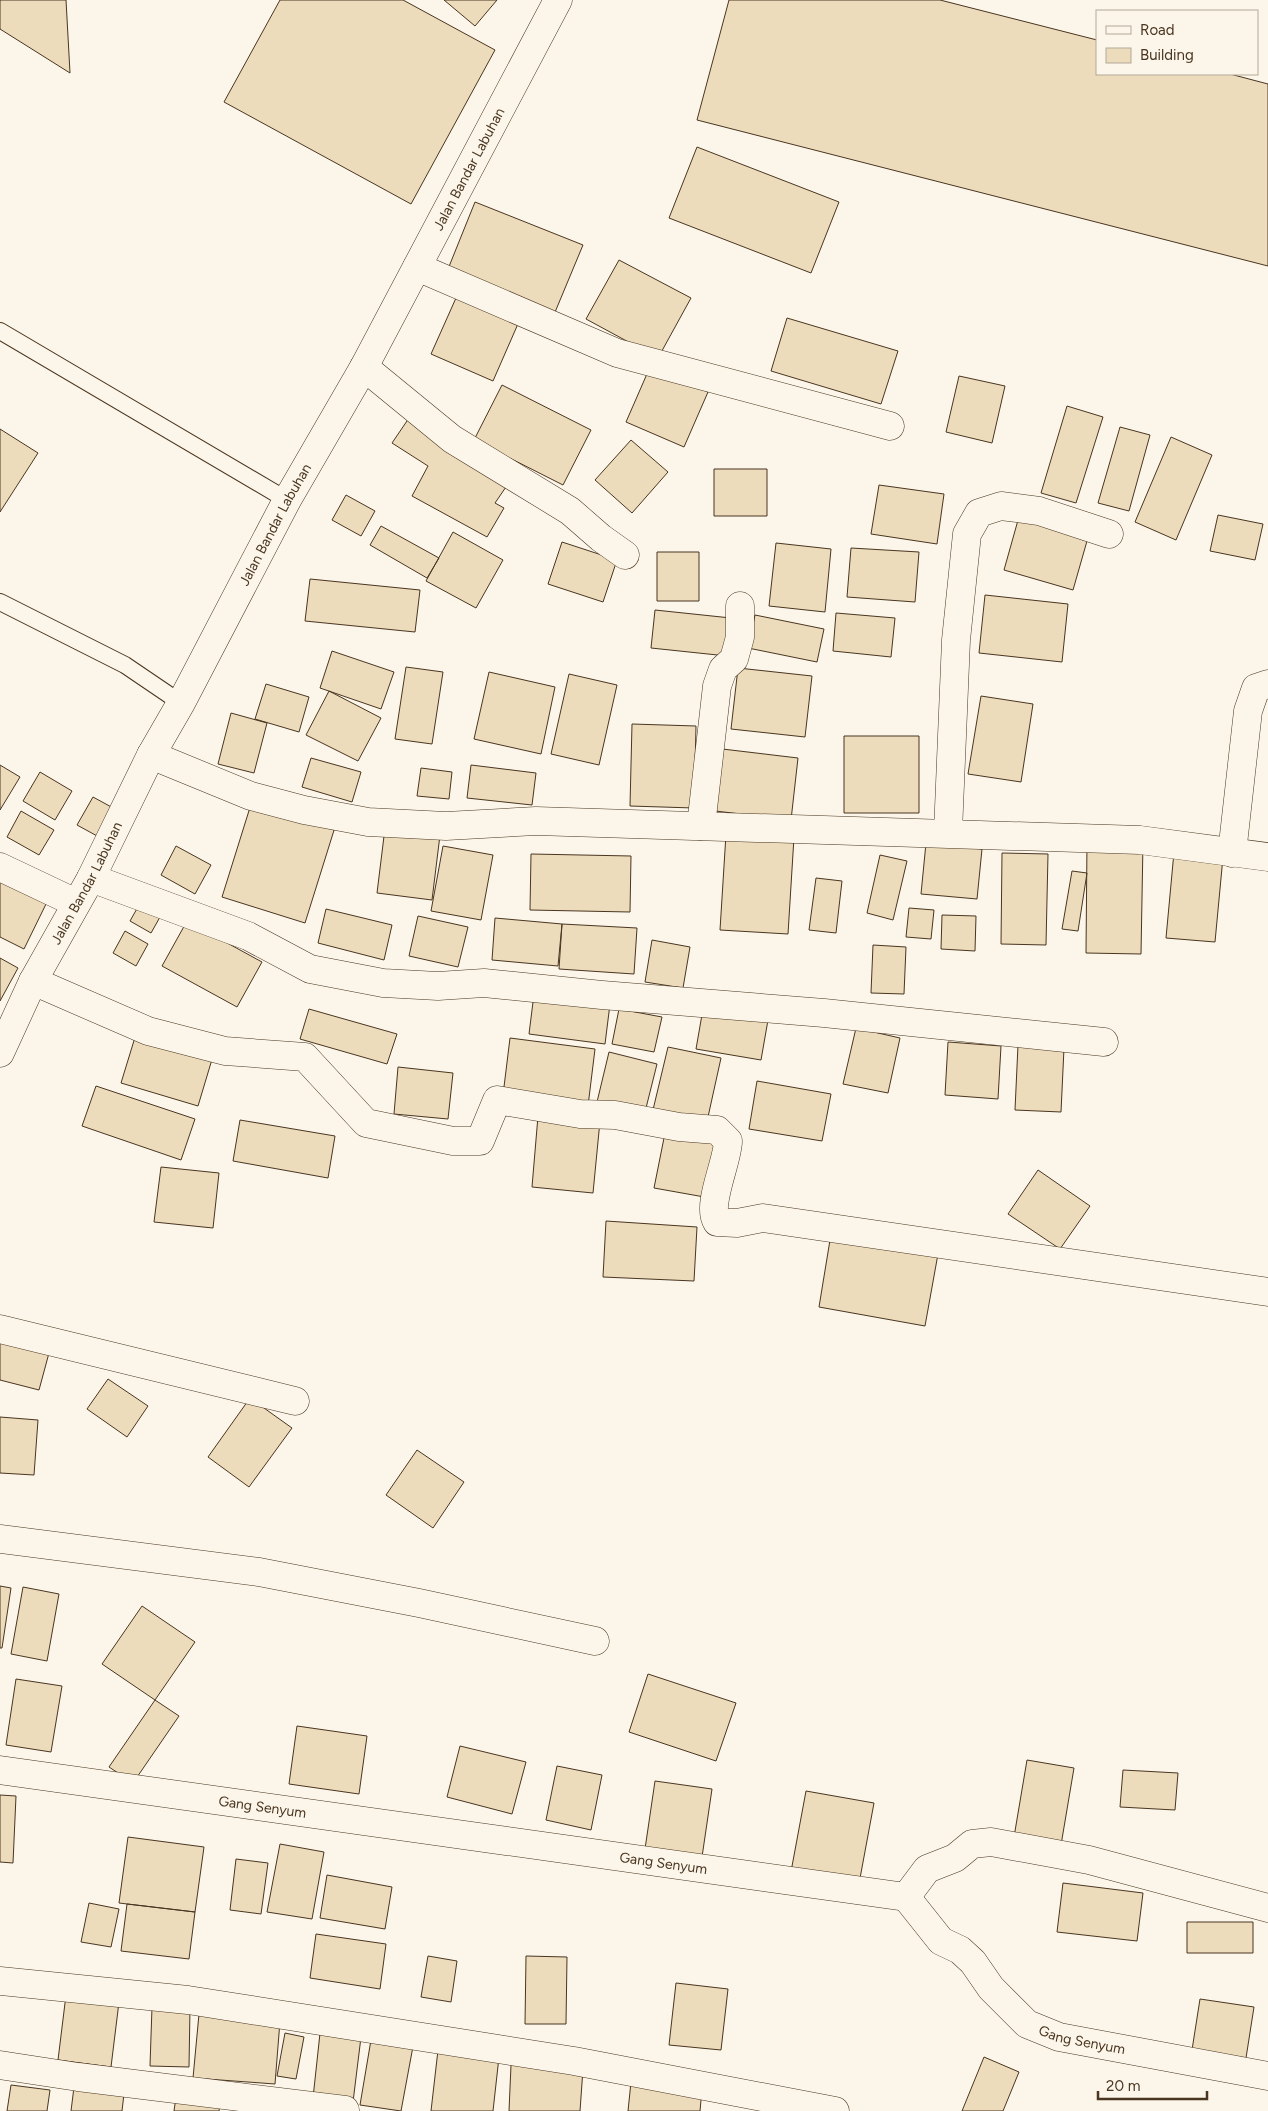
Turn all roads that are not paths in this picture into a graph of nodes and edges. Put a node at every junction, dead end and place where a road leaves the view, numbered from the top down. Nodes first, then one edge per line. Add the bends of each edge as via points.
1 (558, 0) edge
2 (417, 268) junction
3 (0, 331) edge
4 (364, 367) junction
5 (890, 426) dead end
6 (287, 500) junction
7 (1109, 534) dead end
8 (625, 555) dead end
9 (0, 602) edge
10 (740, 606) dead end
11 (1268, 684) edge
12 (181, 703) junction
13 (151, 755) junction
14 (701, 826) junction
15 (948, 832) junction
16 (1232, 853) junction
17 (1268, 857) edge
18 (0, 866) edge
19 (92, 878) junction
20 (76, 903) junction
21 (33, 981) junction
22 (1104, 1042) dead end
23 (0, 1053) edge
24 (1268, 1292) edge
25 (0, 1329) edge
26 (295, 1401) dead end
27 (0, 1539) edge
28 (595, 1641) dead end
29 (0, 1770) edge
30 (906, 1897) junction
31 (1268, 1908) edge
32 (0, 1981) edge
33 (0, 2066) edge
34 (1268, 2076) edge
35 (345, 2110) dead end
36 (835, 2111) edge

1 - 2 street, Jalan Bandar Labuhan
2 - 4 street, Jalan Bandar Labuhan
2 - 5 street via 617,353
3 - 6 lane
4 - 6 street, Jalan Bandar Labuhan
4 - 8 street via 452,439 570,511
6 - 12 street, Jalan Bandar Labuhan
7 - 15 street via 1040,511 1001,506 979,512 967,534 956,640
9 - 12 lane via 125,665
10 - 14 street via 740,637 734,659 724,670 717,686
11 - 16 street via 1256,688 1248,711
12 - 13 street, Jalan Bandar Labuhan
13 - 14 street via 251,796 368,822 446,826 536,821
13 - 19 street, Jalan Bandar Labuhan
14 - 15 street
15 - 16 street via 1140,840
16 - 17 street
18 - 20 street
19 - 20 street, Jalan Bandar Labuhan
19 - 22 street via 248,936 310,969 383,983 438,986 484,983
20 - 21 street, Jalan Bandar Labuhan
21 - 23 street, Jalan Bandar Labuhan
21 - 24 street via 148,1031 225,1051 305,1057 366,1123 414,1134 480,1142 497,1100 580,1114 616,1115 679,1127 717,1130 728,1141 715,1205 717,1222 737,1223 764,1218
25 - 26 street
27 - 28 street via 260,1572
29 - 30 street, Gang Senyum
30 - 31 street via 927,1869 955,1858 972,1844 991,1842 1089,1860
30 - 34 street, Gang Senyum via 941,1941 960,1950 973,1962 991,1988 1027,2024 1060,2036
32 - 36 street via 207,2003 574,2061
33 - 35 street

